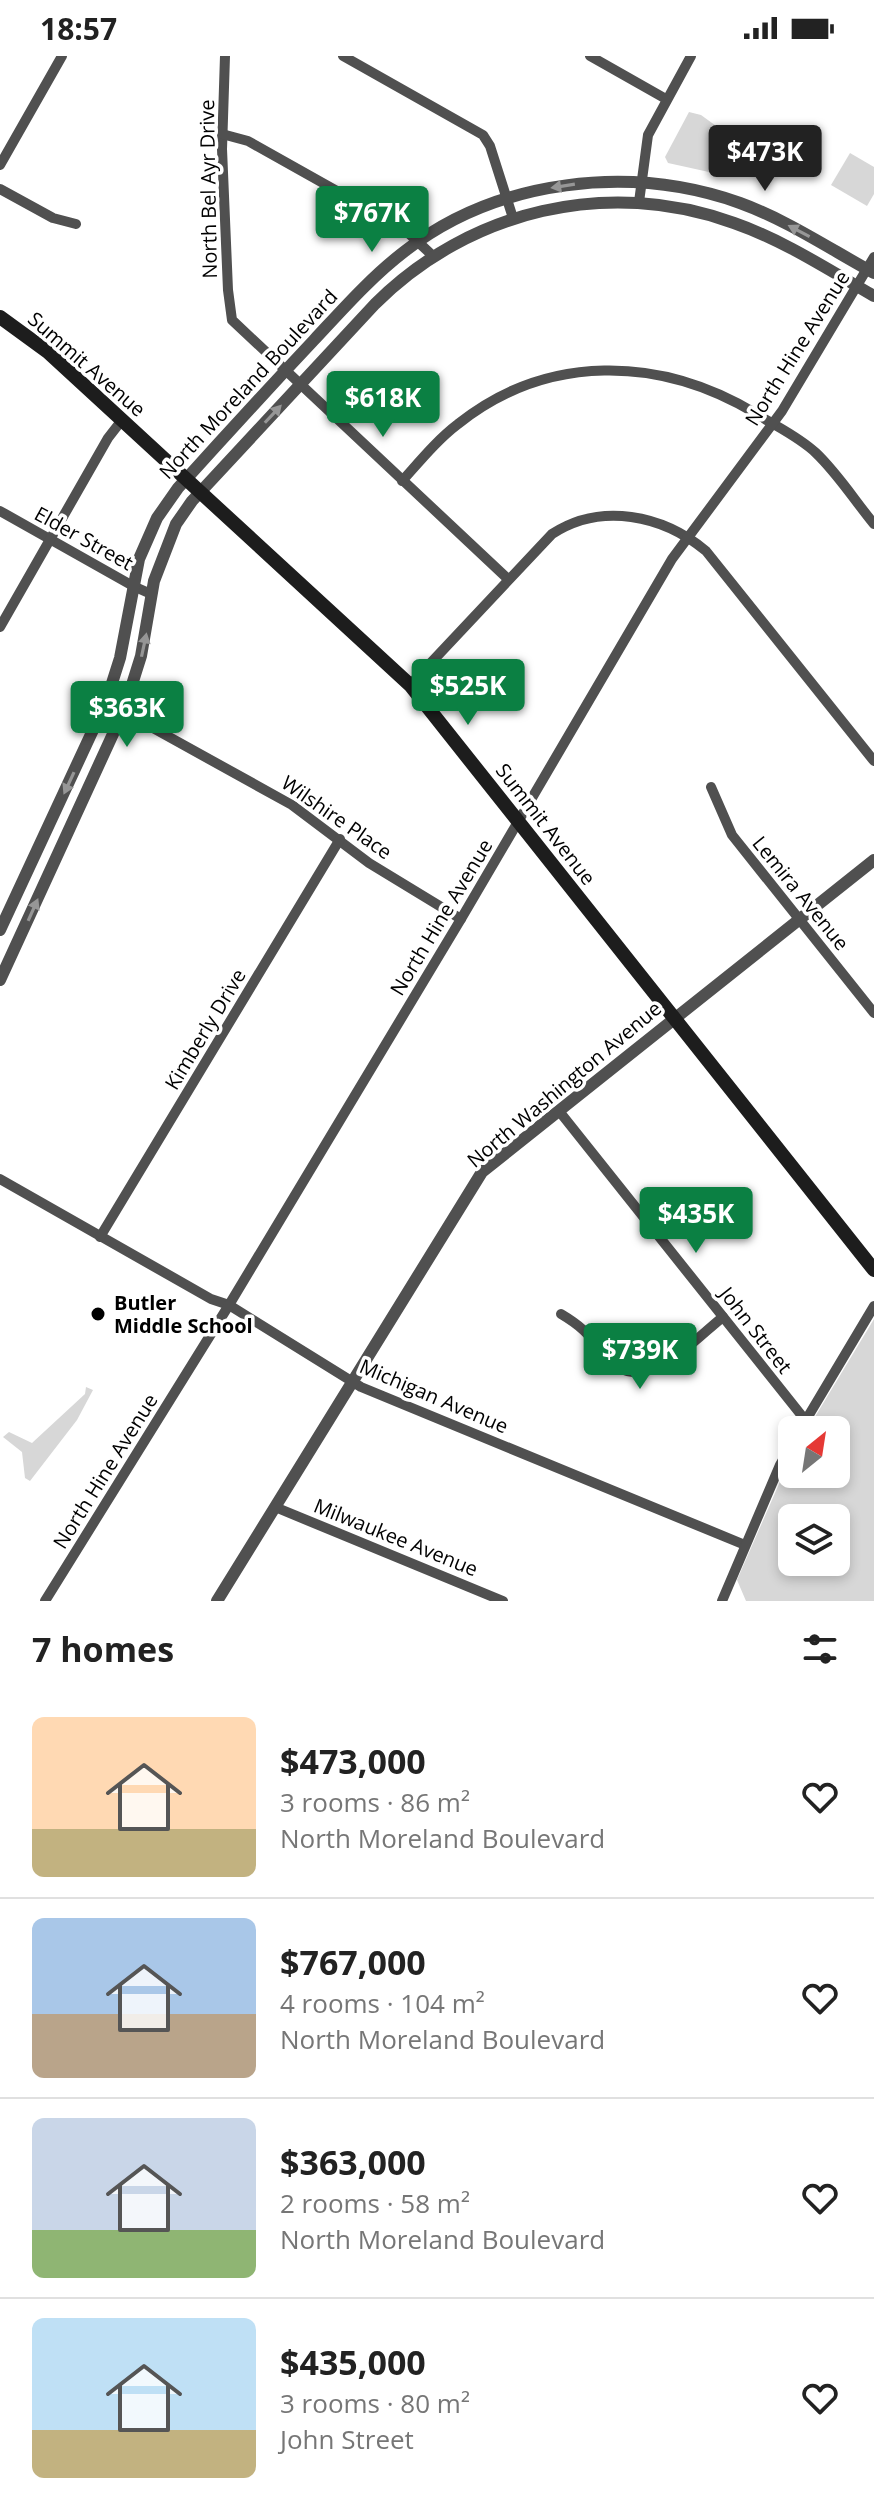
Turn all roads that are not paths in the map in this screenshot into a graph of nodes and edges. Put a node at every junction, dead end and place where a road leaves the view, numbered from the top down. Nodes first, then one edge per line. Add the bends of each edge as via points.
1 (62, 56) edge
2 (225, 56) edge
3 (343, 56) edge
4 (590, 56) edge
5 (691, 56) edge
6 (666, 99) junction
7 (222, 134) junction
8 (0, 165) edge
9 (640, 182) junction
10 (0, 189) edge
11 (507, 198) junction
12 (639, 202) junction
13 (513, 218) junction
14 (76, 224) dead end
15 (419, 241) junction
16 (433, 256) junction
17 (874, 257) edge
18 (870, 271) edge
19 (858, 286) junction
20 (874, 296) edge
21 (0, 317) edge
22 (285, 371) junction
23 (300, 385) junction
24 (122, 420) junction
25 (774, 424) junction
26 (228, 433) junction
27 (243, 446) junction
28 (186, 479) junction
29 (402, 481) junction
30 (201, 492) junction
31 (0, 511) edge
32 (874, 524) edge
33 (152, 528) junction
34 (169, 538) junction
35 (686, 538) junction
36 (50, 540) junction
37 (508, 579) junction
38 (133, 586) junction
39 (151, 594) junction
40 (0, 627) edge
41 (410, 685) junction
42 (106, 702) junction
43 (124, 710) junction
44 (874, 761) edge
45 (711, 787) dead end
46 (517, 820) junction
47 (340, 839) junction
48 (874, 860) edge
49 (461, 919) junction
50 (799, 920) junction
51 (0, 930) edge
52 (0, 980) edge
53 (874, 1013) edge
54 (674, 1019) junction
55 (559, 1111) junction
56 (0, 1179) edge
57 (100, 1237) junction
58 (874, 1270) edge
59 (229, 1305) junction
60 (874, 1306) edge
61 (561, 1314) dead end
62 (723, 1317) junction
63 (352, 1382) junction
64 (796, 1416) edge
65 (808, 1416) edge
66 (778, 1474) edge
67 (275, 1507) junction
68 (745, 1545) junction
69 (45, 1601) edge
70 (217, 1601) edge
71 (503, 1601) edge
72 (722, 1601) edge

1 - 8 street
2 - 7 street, North Bel Ayr Drive
3 - 11 street via 483,135
4 - 6 street
5 - 6 street
6 - 9 street via 648,135
7 - 15 street via 248,141
7 - 22 street, North Bel Ayr Drive via 232,320
9 -> 11 street, North Moreland Boulevard via 573,184
9 - 12 street
18 -> 9 street, North Moreland Boulevard via 741,203
10 - 14 street via 53,218
11 - 13 street
11 - 15 street, North Moreland Boulevard
12 - 13 street, North Moreland Boulevard via 568,205
12 - 19 street, North Moreland Boulevard via 736,223
13 - 16 street, North Moreland Boulevard
15 - 16 street
15 - 22 street, North Moreland Boulevard via 375,276
16 - 23 street, North Moreland Boulevard via 390,289
17 - 18 street, North Hine Avenue
18 - 19 street, North Hine Avenue
19 - 20 street, North Moreland Boulevard
19 - 25 street, North Hine Avenue
21 - 24 main road, Summit Avenue via 37,342
22 - 23 street
22 - 26 street, North Moreland Boulevard
27 -> 23 street, North Moreland Boulevard
23 - 29 street
24 - 28 main road, Summit Avenue
24 - 36 street
25 - 29 street via 724,395 673,377 616,369 576,373 520,388 483,406 446,434
25 - 32 street via 816,453
25 - 35 street, North Hine Avenue
26 - 27 street
26 - 28 street, North Moreland Boulevard
27 - 30 street, North Moreland Boulevard
28 - 30 main road, Summit Avenue
28 - 33 street, North Moreland Boulevard
29 - 37 street
30 - 34 street, North Moreland Boulevard
30 - 41 main road, Summit Avenue
31 - 36 street, Elder Street
33 - 34 street
33 - 38 street, North Moreland Boulevard
34 - 39 street, North Moreland Boulevard
35 - 37 street via 630,516 592,517 552,534
35 - 44 street via 714,560
35 - 46 street, North Hine Avenue
36 - 38 street, Elder Street
36 - 40 street
37 - 41 street
38 - 39 street, Elder Street
38 - 42 street, North Moreland Boulevard via 123,647
43 -> 39 street, North Moreland Boulevard via 141,656
41 - 46 main road, Summit Avenue
42 - 43 street, Wilshire Place
42 -> 51 street, North Moreland Boulevard
43 - 47 street, Wilshire Place via 292,805
52 -> 43 street, North Moreland Boulevard
45 - 50 street, Lemira Avenue via 732,835
46 - 49 street, North Hine Avenue
46 - 54 main road, Summit Avenue
47 - 49 street, Wilshire Place via 369,863
47 - 57 street, Kimberly Drive
48 - 50 street, North Washington Avenue
49 - 59 street, North Hine Avenue
50 - 53 street, Lemira Avenue
50 - 54 street, North Washington Avenue
54 - 55 street, North Washington Avenue
54 - 58 main road, Summit Avenue
55 - 62 street, John Street
55 - 63 street, North Washington Avenue via 479,1176
56 - 57 street, Michigan Avenue
57 - 59 street, Michigan Avenue
59 - 63 street, Michigan Avenue
59 - 69 street, North Hine Avenue
60 - 65 street
61 - 62 street via 583,1327 618,1368 633,1374 658,1368
62 - 64 street, John Street
63 - 67 street, North Washington Avenue
63 - 68 street, Michigan Avenue
66 - 68 street
67 - 70 street, North Washington Avenue
67 - 71 street, Milwaukee Avenue
68 - 72 street

